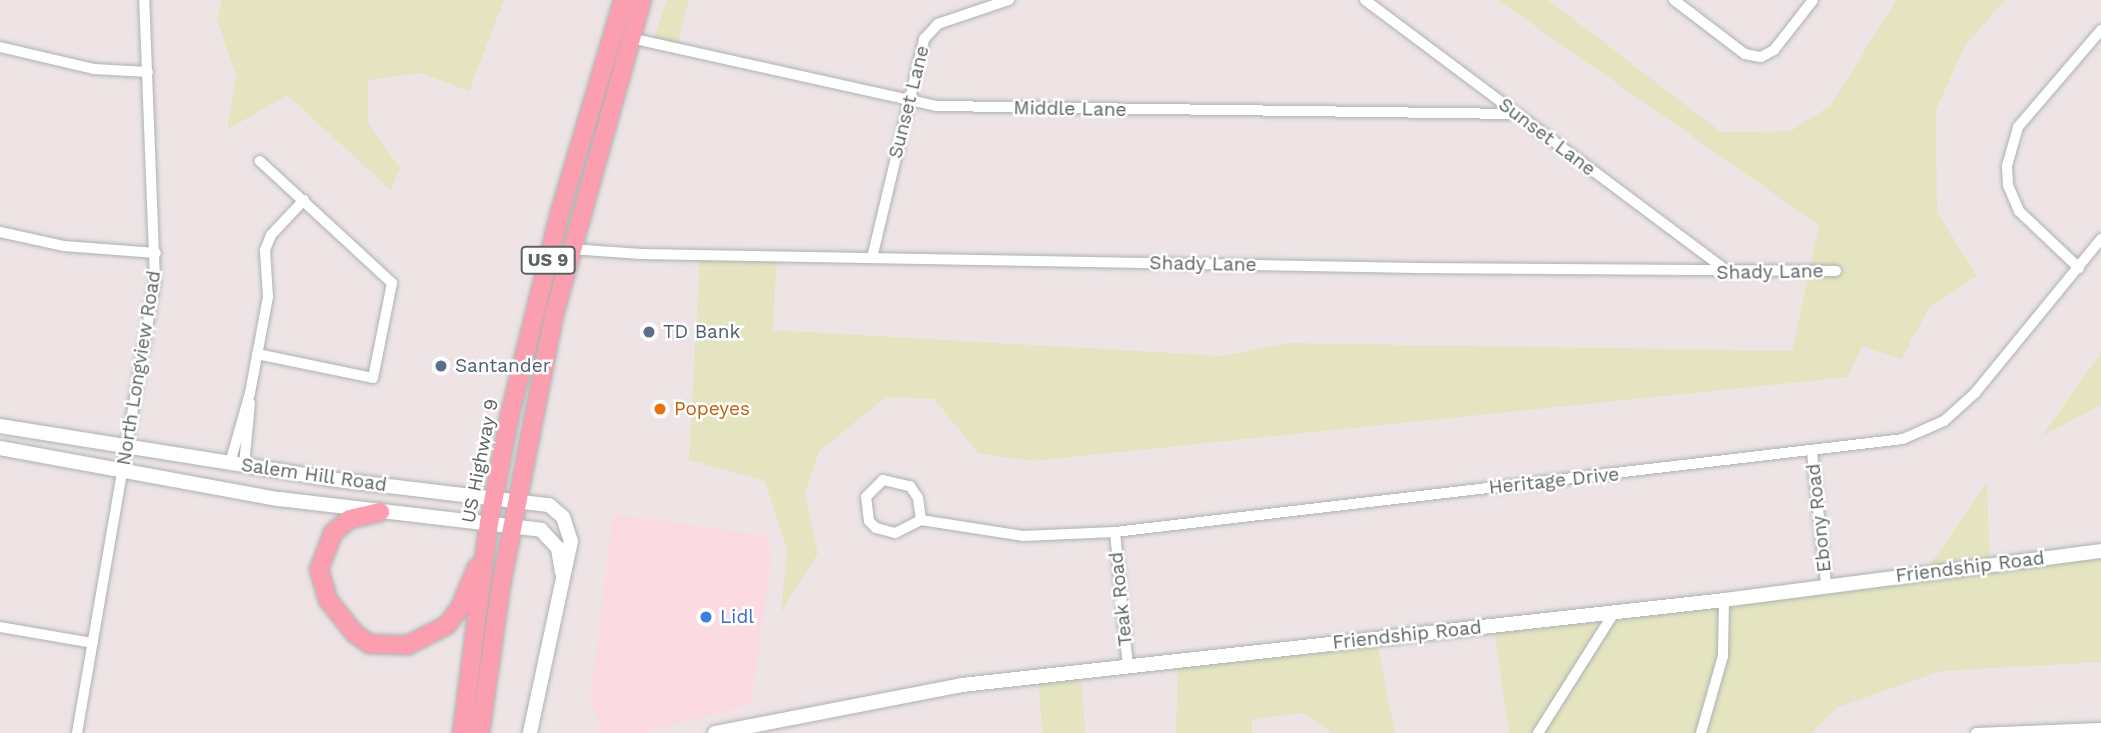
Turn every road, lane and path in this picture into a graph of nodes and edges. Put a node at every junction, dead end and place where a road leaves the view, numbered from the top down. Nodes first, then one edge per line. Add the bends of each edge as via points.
1 (144, 0) edge
2 (623, 0) edge
3 (642, 0) edge
4 (1009, 0) edge
5 (1365, 0) edge
6 (1674, 0) edge
7 (1813, 0) edge
8 (2101, 30) edge
9 (630, 38) junction
10 (0, 47) edge
11 (148, 72) junction
12 (908, 101) junction
13 (1517, 114) junction
14 (260, 161) dead end
15 (303, 200) junction
16 (0, 232) edge
17 (2101, 239) edge
18 (571, 249) junction
19 (156, 253) junction
20 (872, 258) junction
21 (2079, 268) junction
22 (1836, 271) dead end
23 (1730, 274) junction
24 (257, 354) junction
25 (0, 426) edge
26 (0, 447) edge
27 (128, 448) junction
28 (1812, 452) junction
29 (237, 464) junction
30 (125, 469) junction
31 (247, 493) junction
32 (493, 498) junction
33 (517, 499) junction
34 (380, 512) junction
35 (921, 520) junction
36 (512, 524) junction
37 (488, 530) junction
38 (1115, 532) junction
39 (2101, 551) edge
40 (563, 577) junction
41 (1826, 584) junction
42 (1724, 600) junction
43 (1614, 613) junction
44 (0, 627) edge
45 (93, 643) junction
46 (1128, 667) junction
47 (2101, 728) edge
48 (78, 733) edge
49 (461, 733) edge
50 (480, 733) edge
51 (530, 733) edge
52 (715, 733) edge
53 (1538, 733) edge
54 (1701, 733) edge
55 (1976, 733) edge

1 - 11 street, North Longview Road
2 - 32 highway, US Highway 9 / US 9 via 560,212
3 - 9 highway, US 9
4 - 12 street, Sunset Lane via 934,26 918,58
5 - 13 street, Sunset Lane
6 - 7 street via 1745,54 1761,57 1774,50
8 - 21 street via 2026,116 2008,154 2008,185 2019,211
9 - 12 street, Middle Lane
9 - 18 highway, US 9
10 - 11 street via 94,69
11 - 19 street, North Longview Road
12 - 13 street, Middle Lane via 1077,110
12 - 20 street, Sunset Lane
13 - 23 street, Sunset Lane
14 - 15 street
15 - 24 street via 271,235 265,250 268,297
15 - 24 street via 392,283 373,378
16 - 19 street via 64,246
17 - 21 street, Heritage Drive
18 - 20 street, Shady Lane
18 - 33 highway, US 9
19 - 27 street, North Longview Road
20 - 23 street, Shady Lane
21 - 28 street, Heritage Drive via 1975,393 1944,421 1903,439
22 - 23 street, Shady Lane
24 - 29 street via 250,430
25 - 27 street, Salem Hill Road
26 - 30 street, Salem Hill Road
27 - 29 street, Salem Hill Road
27 - 30 street, North Longview Road
28 - 38 street, Heritage Drive
28 - 41 street, Ebony Road
29 - 31 street
29 - 32 street, Salem Hill Road
30 - 31 street, Salem Hill Road
30 - 45 street, North Longview Road
31 - 34 street, Salem Hill Road
32 - 33 street, Salem Hill Road
32 - 37 highway, US Highway 9 / US 9
33 - 36 highway, US 9
33 - 40 street, Salem Hill Road via 549,505 563,517 570,541
34 - 37 street, Salem Hill Road
34 - 37 highway via 350,519 333,533 319,569 320,583 335,610 370,644 408,645 447,625 467,593
35 - 35 street, Heritage Drive via 901,531 885,532 869,521 866,497 883,480 901,481 914,490
35 - 38 street, Heritage Drive via 1023,536
36 - 37 street, Salem Hill Road
36 - 40 street, Salem Hill Road via 549,536 558,548
36 - 50 highway, US 9
37 - 49 highway, US Highway 9 / US 9
38 - 46 street, Teak Road
39 - 41 street, Friendship Road
40 - 51 street, Salem Hill Road
41 - 42 street, Friendship Road
42 - 43 street, Friendship Road
42 - 54 street via 1723,656
43 - 46 street, Friendship Road
43 - 53 street
44 - 45 street
45 - 48 street, North Longview Road
46 - 52 street, Friendship Road via 900,695
47 - 55 street

